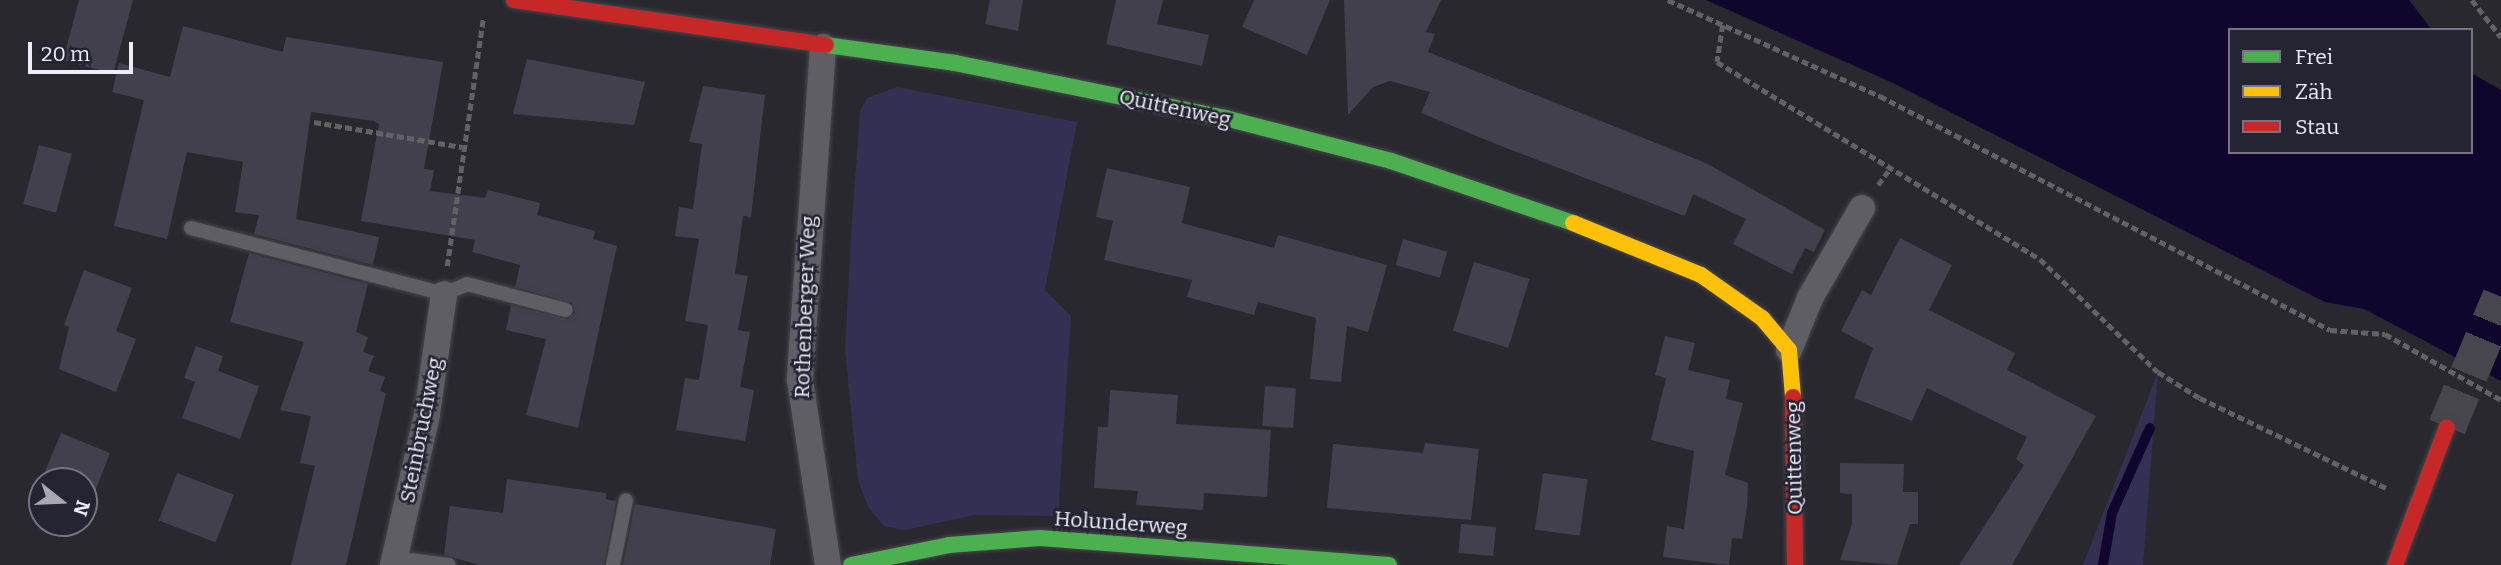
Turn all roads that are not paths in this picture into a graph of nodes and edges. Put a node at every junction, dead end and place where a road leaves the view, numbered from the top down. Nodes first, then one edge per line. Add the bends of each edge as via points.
1 (514, 0) edge
2 (823, 47) junction
3 (1862, 208) dead end
4 (191, 228) dead end
5 (444, 294) junction
6 (566, 310) dead end
7 (1789, 351) junction
8 (2447, 427) tunnel mouth
9 (626, 500) dead end
10 (393, 562) edge
11 (449, 565) edge
12 (613, 565) edge
13 (828, 565) edge
14 (851, 565) edge
15 (1389, 565) edge
16 (1795, 565) edge
17 (2395, 565) edge

1 - 2 street, Quittenweg
2 - 7 street, Quittenweg via 1065,84 1391,161 1592,230 1701,275 1762,318
2 - 13 street, Rothenberger Weg via 800,380
3 - 7 street, Quittenweg via 1810,298
4 - 5 lane
5 - 6 lane via 467,284
5 - 10 street, Steinbruchweg via 427,414
7 - 16 street, Quittenweg via 1797,441
8 - 17 street
9 - 12 lane
10 - 11 lane
14 - 15 street, Holunderweg via 961,543 1040,538

